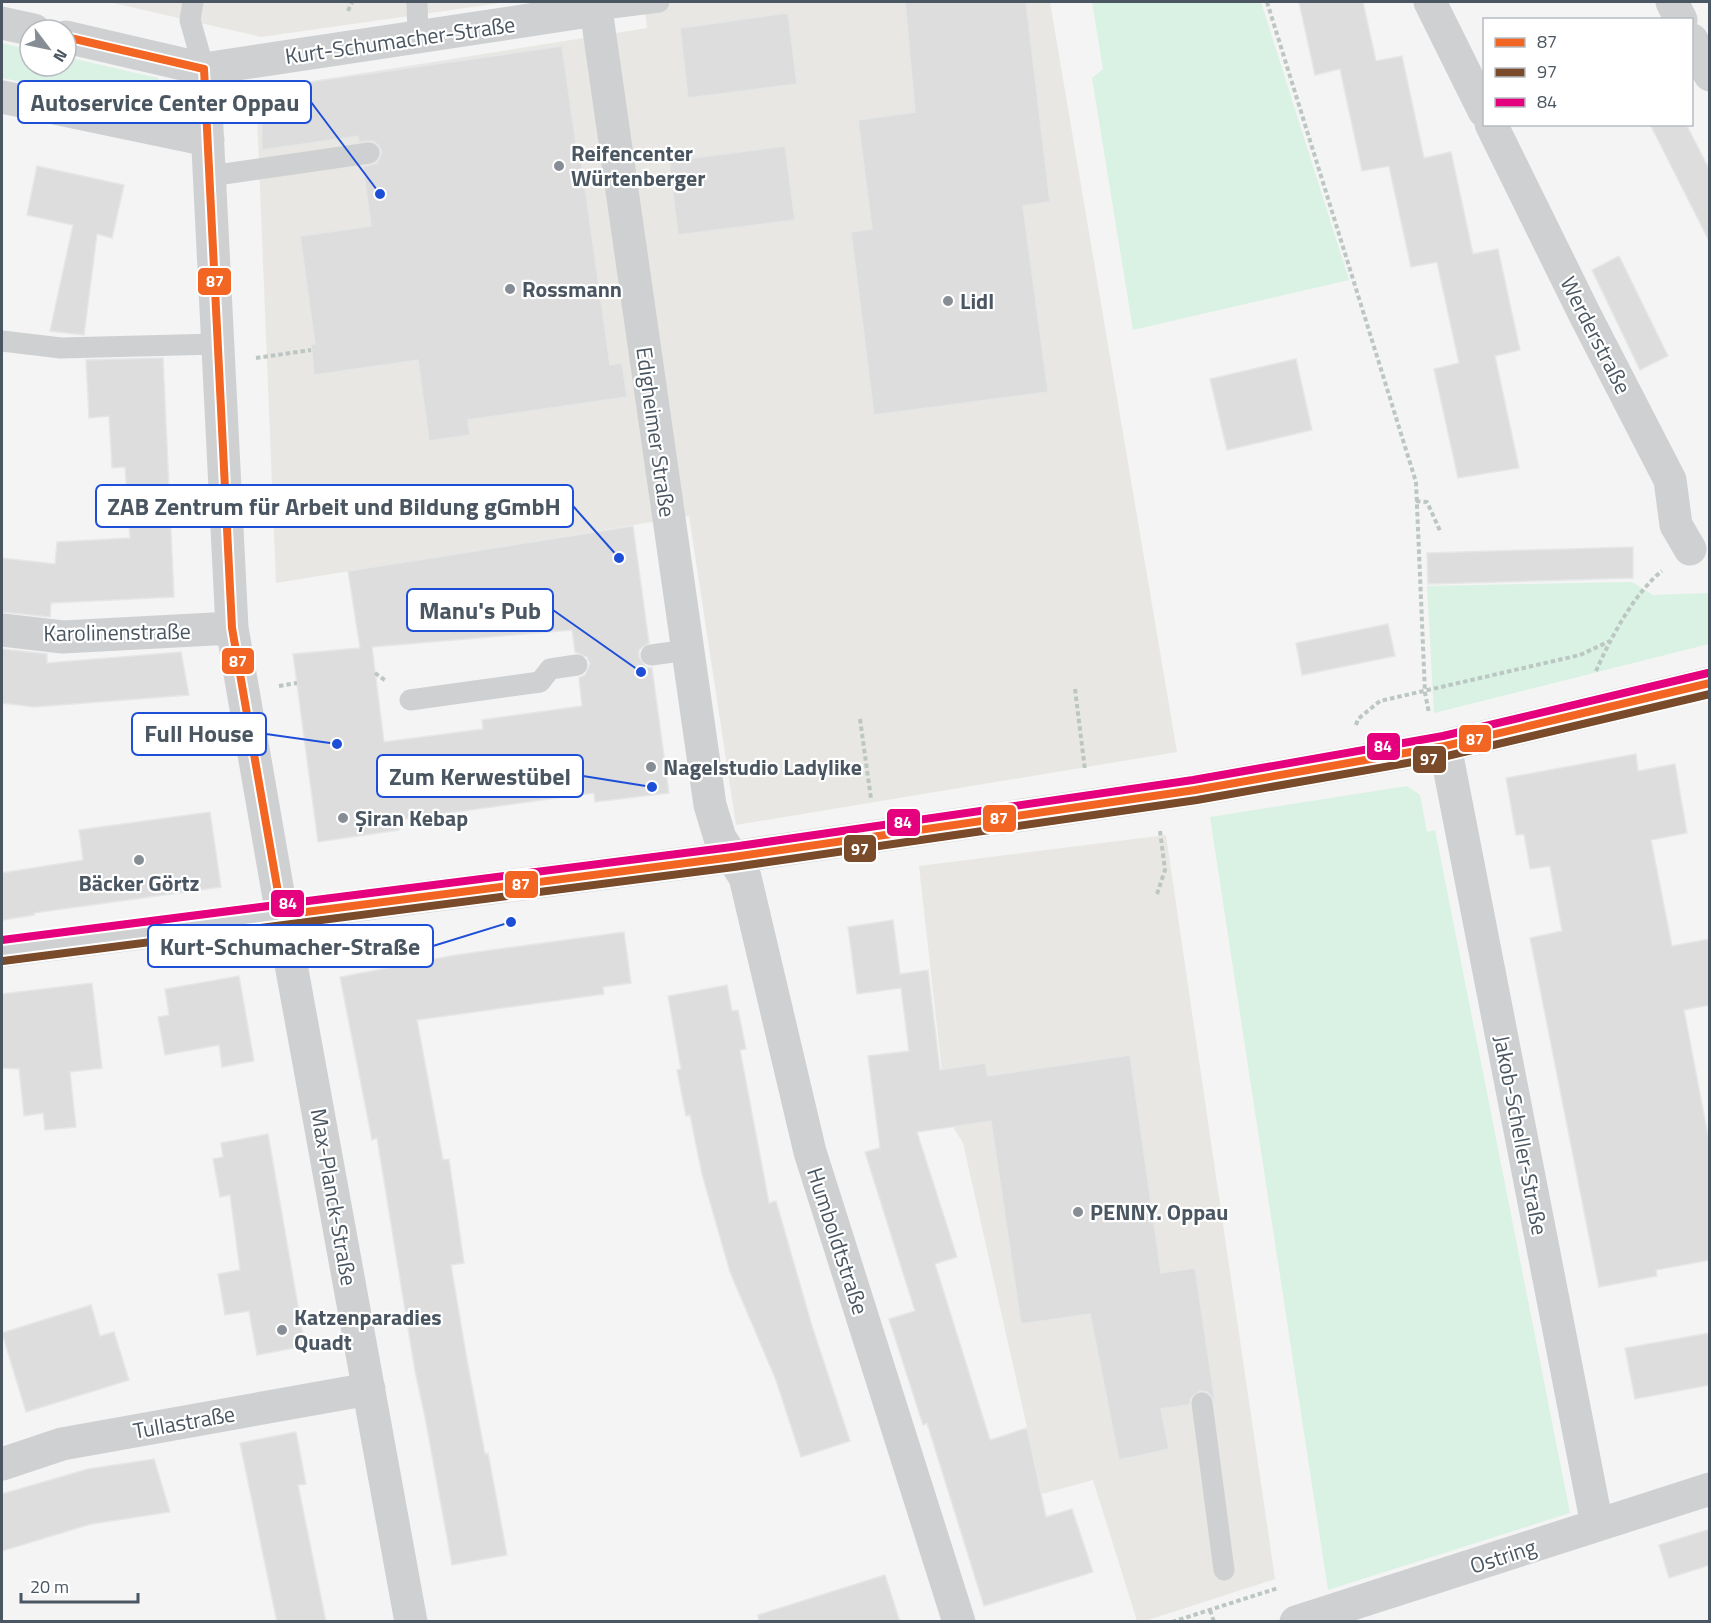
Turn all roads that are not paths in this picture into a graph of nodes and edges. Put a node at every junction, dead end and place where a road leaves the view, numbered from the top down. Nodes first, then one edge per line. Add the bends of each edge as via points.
1 (193, 2) edge
2 (417, 2) edge
3 (659, 2) edge
4 (1431, 2) edge
5 (1672, 2) edge
6 (596, 6) edge
7 (1680, 18) edge
8 (2, 23) edge
9 (18, 26) edge
10 (418, 37) junction
11 (78, 40) edge
12 (1693, 42) edge
13 (204, 69) junction
14 (1710, 75) edge
15 (2, 97) edge
16 (1483, 107) edge
17 (1492, 126) edge
18 (208, 140) junction
19 (369, 153) dead end
20 (210, 176) junction
21 (2, 341) edge
22 (218, 344) junction
23 (1690, 549) road end
24 (232, 628) junction
25 (2, 630) edge
26 (688, 650) junction
27 (651, 655) dead end
28 (577, 665) dead end
29 (1710, 683) edge
30 (410, 700) dead end
31 (1445, 746) junction
32 (733, 857) junction
33 (282, 915) junction
34 (2, 951) edge
35 (369, 1389) junction
36 (1202, 1403) dead end
37 (2, 1464) edge
38 (1710, 1489) edge
39 (1597, 1525) junction
40 (1224, 1570) dead end
41 (411, 1622) edge
42 (959, 1622) edge
43 (1296, 1622) edge

1 - 13 lane via 190,20
2 - 10 lane
3 - 6 lane
4 - 16 street
5 - 7 street
6 - 10 street, Kurt-Schumacher-Straße
6 - 26 street, Edigheimer Straße
8 - 9 street
10 - 13 street, Kurt-Schumacher-Straße
11 - 13 street, Kurt-Schumacher-Straße
12 - 14 street
13 - 18 street
15 - 18 street
17 - 23 street, Werderstraße via 1670,480 1676,525
18 - 20 street
19 - 20 lane
20 - 22 street
21 - 22 lane via 70,348
22 - 24 street
24 - 25 street, Karolinenstraße via 63,637
24 - 33 street
26 - 27 lane
26 - 32 street, Edigheimer Straße via 710,805 720,838
28 - 30 lane via 550,669 540,682
29 - 31 street
31 - 32 street via 1195,790
31 - 39 street, Jakob-Scheller-Straße
32 - 33 street
32 - 42 street, Humboldtstraße via 746,877 810,1152
33 - 34 street
33 - 35 street, Max-Planck-Straße
35 - 37 street, Tullastraße via 62,1444
35 - 41 street, Max-Planck-Straße
36 - 40 lane
38 - 39 street, Ostring
39 - 43 street, Ostring

